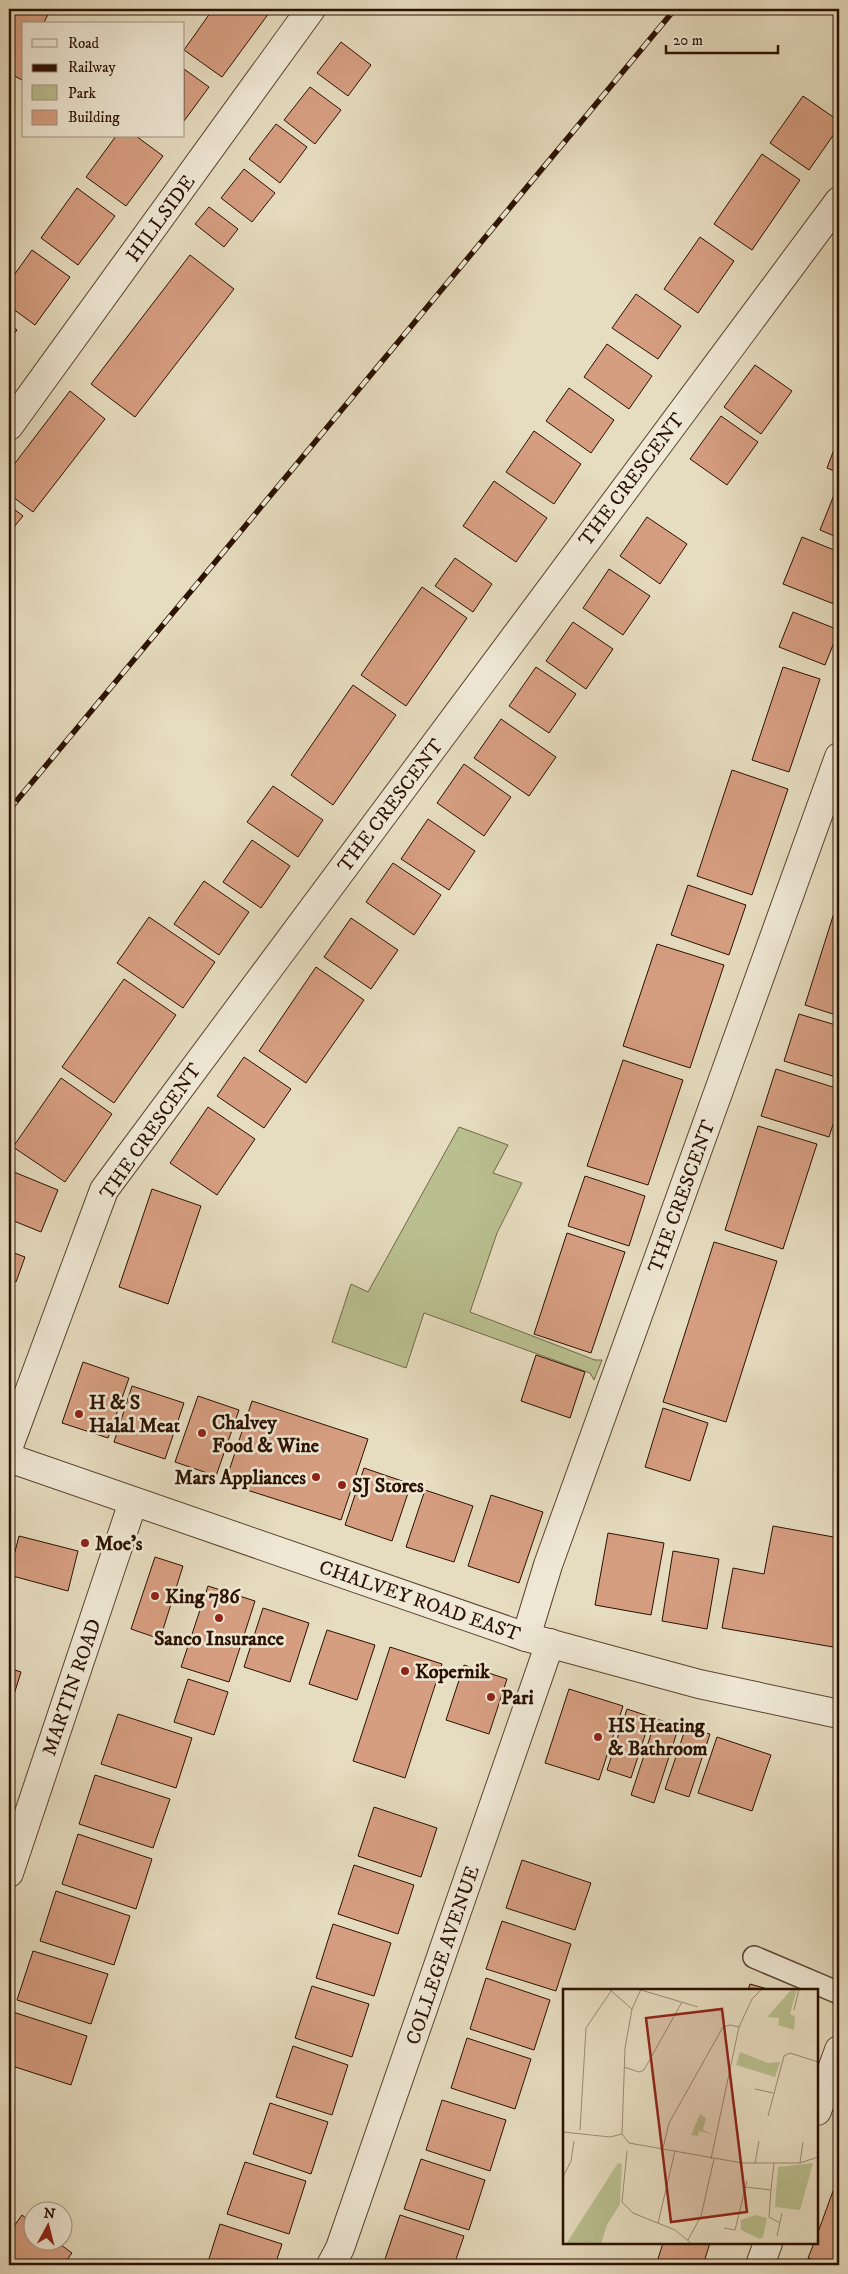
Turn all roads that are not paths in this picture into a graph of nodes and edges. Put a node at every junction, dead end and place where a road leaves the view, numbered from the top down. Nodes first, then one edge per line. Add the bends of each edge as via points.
1 (311, 9) edge
2 (839, 201) edge
3 (9, 426) edge
4 (839, 757) edge
5 (9, 1446) edge
6 (9, 1458) edge
7 (133, 1502) junction
8 (538, 1640) junction
9 (839, 1714) edge
10 (9, 1873) edge
11 (754, 1957) dead end
12 (839, 1993) edge
13 (839, 2050) edge
14 (818, 2108) edge
15 (768, 2244) edge
16 (331, 2265) edge
17 (760, 2265) edge

1 - 3 street, HILLSIDE
2 - 5 street, THE CRESCENT via 104,1190
4 - 8 street, THE CRESCENT via 551,1555
6 - 7 street, CHALVEY ROAD EAST
7 - 8 street, CHALVEY ROAD EAST
7 - 10 street, MARTIN ROAD
8 - 9 street, CHALVEY ROAD EAST via 699,1684
8 - 16 street, COLLEGE AVENUE via 340,2248
11 - 12 lane
13 - 14 street
15 - 17 street

